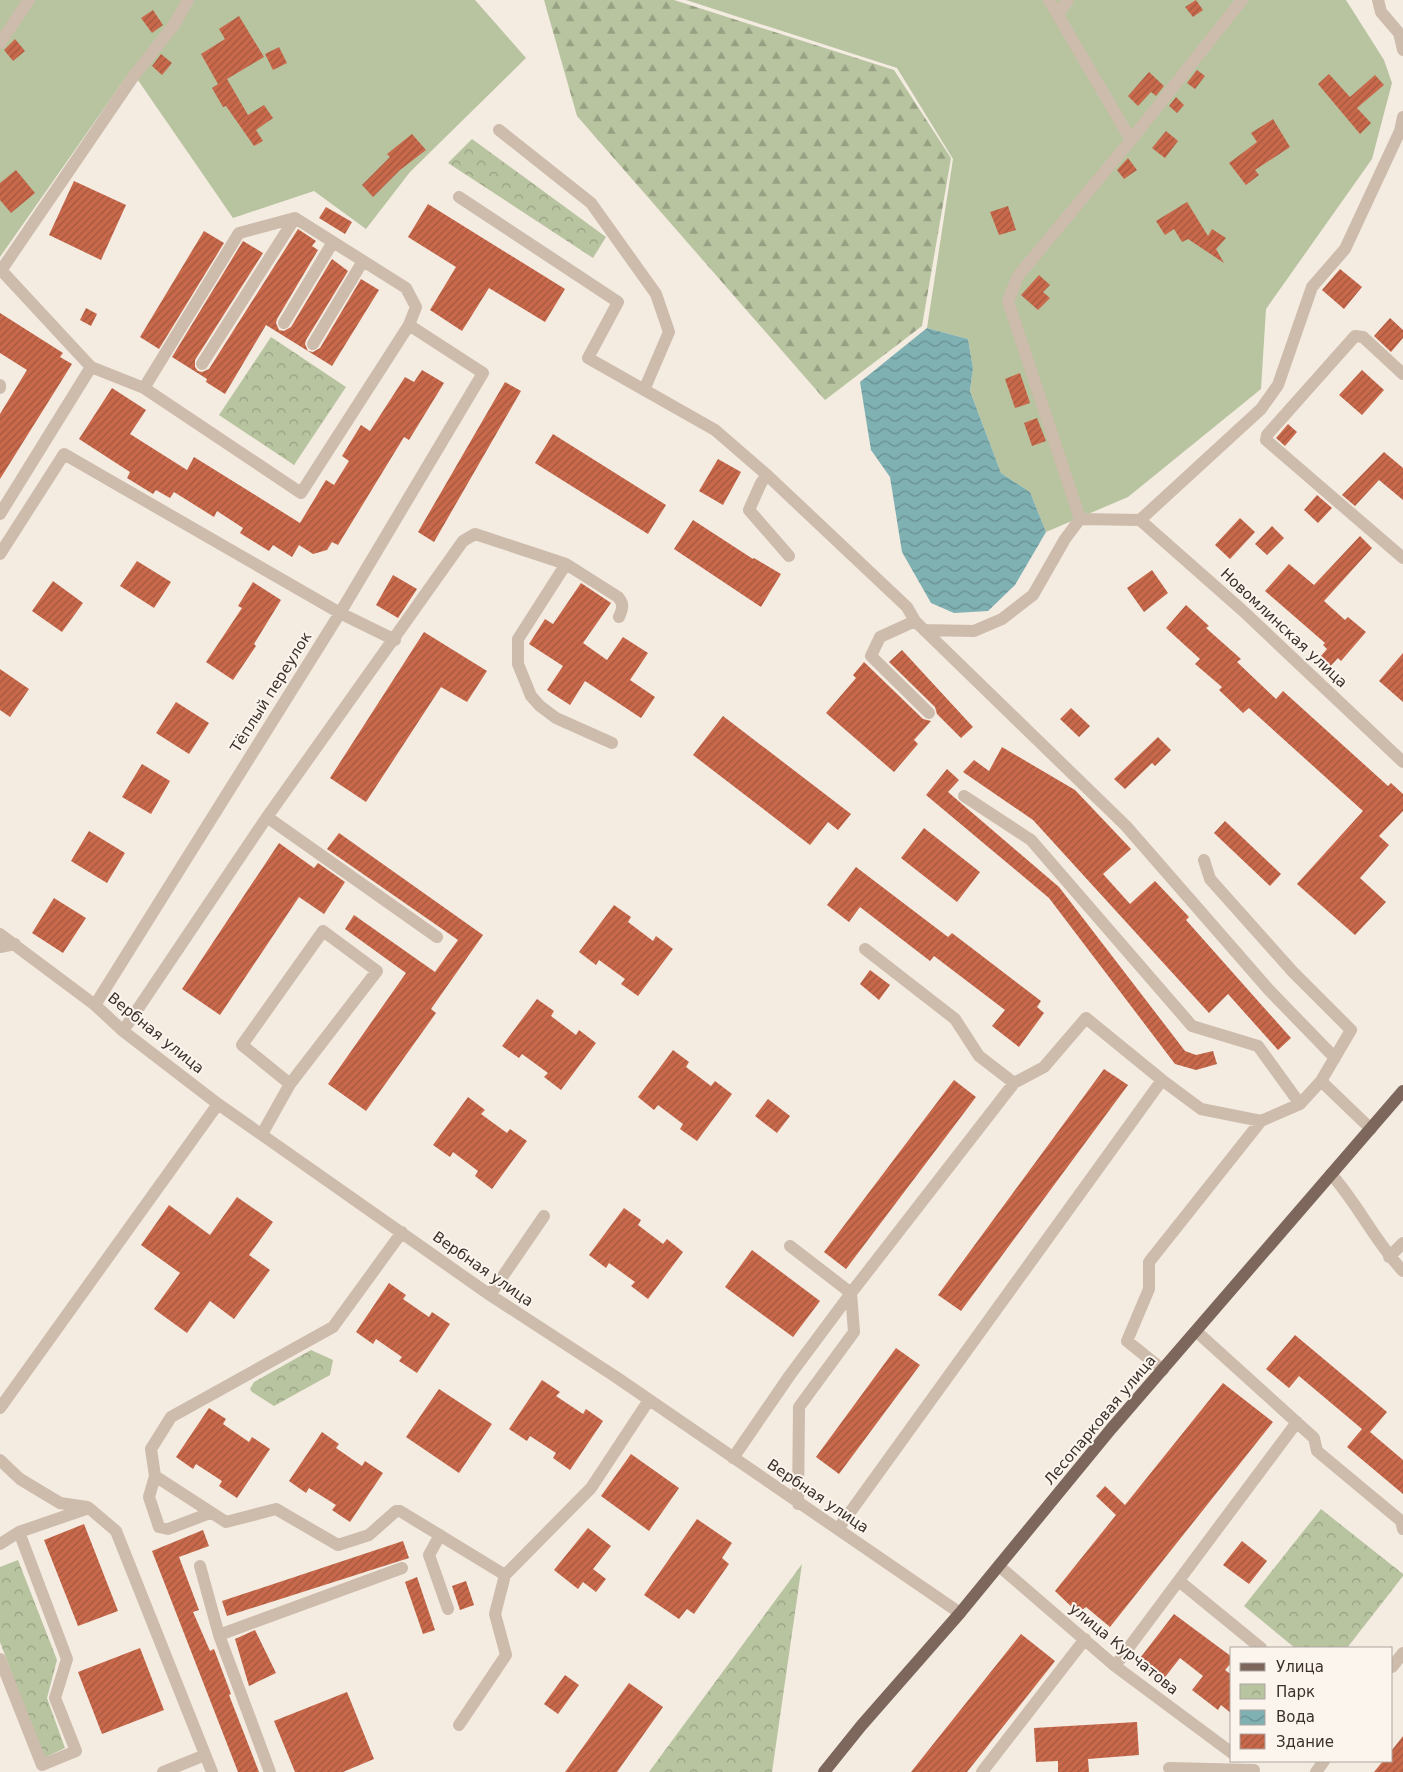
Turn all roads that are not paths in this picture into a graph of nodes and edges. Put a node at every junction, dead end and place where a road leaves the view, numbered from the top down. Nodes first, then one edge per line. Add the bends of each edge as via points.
1 (29, 0) edge
2 (188, 0) edge
3 (1049, 0) edge
4 (1068, 0) edge
5 (1242, 0) edge
6 (1378, 0) edge
7 (1058, 14) junction
8 (0, 44) edge
9 (1403, 50) edge
10 (1403, 116) edge
11 (498, 130) dead end
12 (1131, 140) junction
13 (459, 197) dead end
14 (295, 218) junction
15 (333, 242) junction
16 (363, 261) junction
17 (0, 271) edge
18 (284, 323) dead end
19 (410, 326) junction
20 (313, 344) dead end
21 (202, 364) dead end
22 (91, 367) junction
23 (1403, 374) edge
24 (144, 388) junction
25 (644, 390) junction
26 (767, 475) junction
27 (0, 514) edge
28 (1080, 519) junction
29 (1140, 520) junction
30 (0, 554) edge
31 (790, 556) dead end
32 (1403, 558) edge
33 (566, 564) junction
34 (340, 613) junction
35 (619, 617) dead end
36 (919, 626) junction
37 (394, 640) junction
38 (929, 713) dead end
39 (612, 743) dead end
40 (1403, 762) edge
41 (964, 796) dead end
42 (267, 817) junction
43 (1204, 860) dead end
44 (0, 934) edge
45 (437, 937) dead end
46 (15, 944) junction
47 (0, 947) edge
48 (865, 949) dead end
49 (96, 1005) junction
50 (123, 1031) junction
51 (1335, 1058) junction
52 (1162, 1080) junction
53 (1321, 1081) junction
54 (1014, 1083) junction
55 (290, 1084) junction
56 (1403, 1091) edge
57 (218, 1104) junction
58 (1300, 1104) junction
59 (1262, 1121) junction
60 (1370, 1129) junction
61 (262, 1134) junction
62 (1331, 1174) junction
63 (544, 1216) dead end
64 (402, 1232) junction
65 (1403, 1243) edge
66 (790, 1246) dead end
67 (1389, 1257) junction
68 (1403, 1271) edge
69 (851, 1293) junction
70 (490, 1295) junction
71 (1197, 1332) junction
72 (1162, 1370) junction
73 (649, 1400) junction
74 (0, 1408) edge
75 (1297, 1422) junction
76 (733, 1458) junction
77 (0, 1460) edge
78 (155, 1476) junction
79 (798, 1504) junction
80 (89, 1508) junction
81 (210, 1513) junction
82 (1403, 1528) edge
83 (838, 1530) junction
84 (19, 1532) junction
85 (440, 1535) junction
86 (0, 1544) edge
87 (200, 1566) dead end
88 (999, 1566) junction
89 (402, 1568) dead end
90 (505, 1575) junction
91 (1179, 1581) junction
92 (448, 1609) dead end
93 (960, 1613) junction
94 (219, 1635) junction
95 (1085, 1639) junction
96 (1260, 1647) edge
97 (1403, 1653) edge
98 (0, 1659) edge
99 (1115, 1666) junction
100 (1393, 1666) edge
101 (460, 1725) dead end
102 (1230, 1752) edge
103 (205, 1755) junction
104 (1243, 1762) edge
105 (1169, 1768) dead end
106 (1256, 1771) edge
107 (163, 1772) edge
108 (212, 1772) edge
109 (270, 1772) edge
110 (824, 1772) edge
111 (982, 1772) edge

1 - 8 street
2 - 17 street via 174,25 132,77
3 - 7 street
4 - 7 street
5 - 12 street
6 - 9 street via 1381,12 1399,33
7 - 12 street
10 - 29 street via 1400,131 1344,249 1312,287 1278,385 1261,409
11 - 25 street via 590,203 656,294 669,332
12 - 28 street via 1018,276 1008,301
13 - 25 street via 618,302 588,358
14 - 15 street
14 - 21 street
14 - 24 street via 239,233
15 - 16 street
15 - 18 street
16 - 19 street via 406,288 416,307
16 - 20 street
17 - 22 street
19 - 24 street via 301,493
19 - 34 street, Тёплый переулок via 483,373
22 - 24 street
22 - 27 street
23 - 32 street via 1362,337 1355,336 1266,440
25 - 26 street via 715,430
26 - 31 street via 749,510
26 - 36 street via 907,607
28 - 29 street
28 - 36 street via 1033,595 1002,619 974,631
29 - 40 street, Новомлинская улица via 1242,610
30 - 34 street via 64,454
33 - 35 street via 618,597 623,608
33 - 37 street via 475,534 463,541
33 - 39 street via 518,639 518,664 531,696 540,706 556,718
34 - 37 street
34 - 49 street, Тёплый переулок
36 - 38 street via 880,638 871,656
36 - 51 street via 1126,826 1269,990
37 - 42 street
41 - 58 street via 1031,840 1192,1026 1258,1046
42 - 45 street
42 - 50 street
43 - 51 street via 1210,879 1293,972 1352,1030
44 - 46 street, Вербная улица
46 - 47 street
46 - 49 street, Вербная улица
48 - 54 street via 955,1019 979,1056
49 - 50 street, Вербная улица
50 - 57 street, Вербная улица
51 - 53 street
52 - 54 street via 1086,1018 1044,1067
52 - 59 street via 1201,1109
52 - 83 street
53 - 58 street
53 - 60 street
54 - 69 street
55 - 55 street via 378,971 322,930 242,1045
55 - 61 street
56 - 60 main road, Лесопарковая улица
57 - 61 street, Вербная улица
57 - 74 street
58 - 59 street
59 - 72 street via 1149,1262 1149,1289 1127,1341
60 - 62 main road, Лесопарковая улица
61 - 64 street, Вербная улица
62 - 67 street via 1347,1191
62 - 71 main road, Лесопарковая улица
63 - 70 street
64 - 70 street, Вербная улица
64 - 78 street via 333,1327 171,1417 151,1449
65 - 67 street
66 - 69 street
67 - 68 street
69 - 76 street
69 - 79 street via 854,1332 799,1406
70 - 73 street, Вербная улица
71 - 72 main road, Лесопарковая улица
71 - 75 street
72 - 88 main road, Лесопарковая улица
73 - 76 street, Вербная улица
73 - 90 street via 591,1488
75 - 82 street via 1314,1438 1317,1451 1401,1521
75 - 91 street
76 - 79 street, Вербная улица
77 - 80 street via 20,1480 60,1503
78 - 81 street
78 - 81 street via 149,1497 159,1527 168,1529
79 - 83 street, Вербная улица
80 - 84 street
80 - 103 street via 116,1530
81 - 85 street via 226,1522 276,1509 338,1545 369,1535 400,1511
83 - 93 street, Вербная улица
84 - 86 street
84 - 98 street via 67,1660 55,1698 76,1751 42,1765
85 - 90 street
85 - 92 street via 429,1555
87 - 94 street
88 - 93 main road, Лесопарковая улица
88 - 95 street, улица Курчатова
89 - 94 street
90 - 101 street via 495,1614 506,1655
91 - 96 street
91 - 99 street
93 - 110 main road, Лесопарковая улица
94 - 109 street
95 - 99 street, улица Курчатова
95 - 111 street
97 - 100 street
99 - 102 street, улица Курчатова
103 - 107 street
103 - 108 street
104 - 106 street
105 - 106 street

